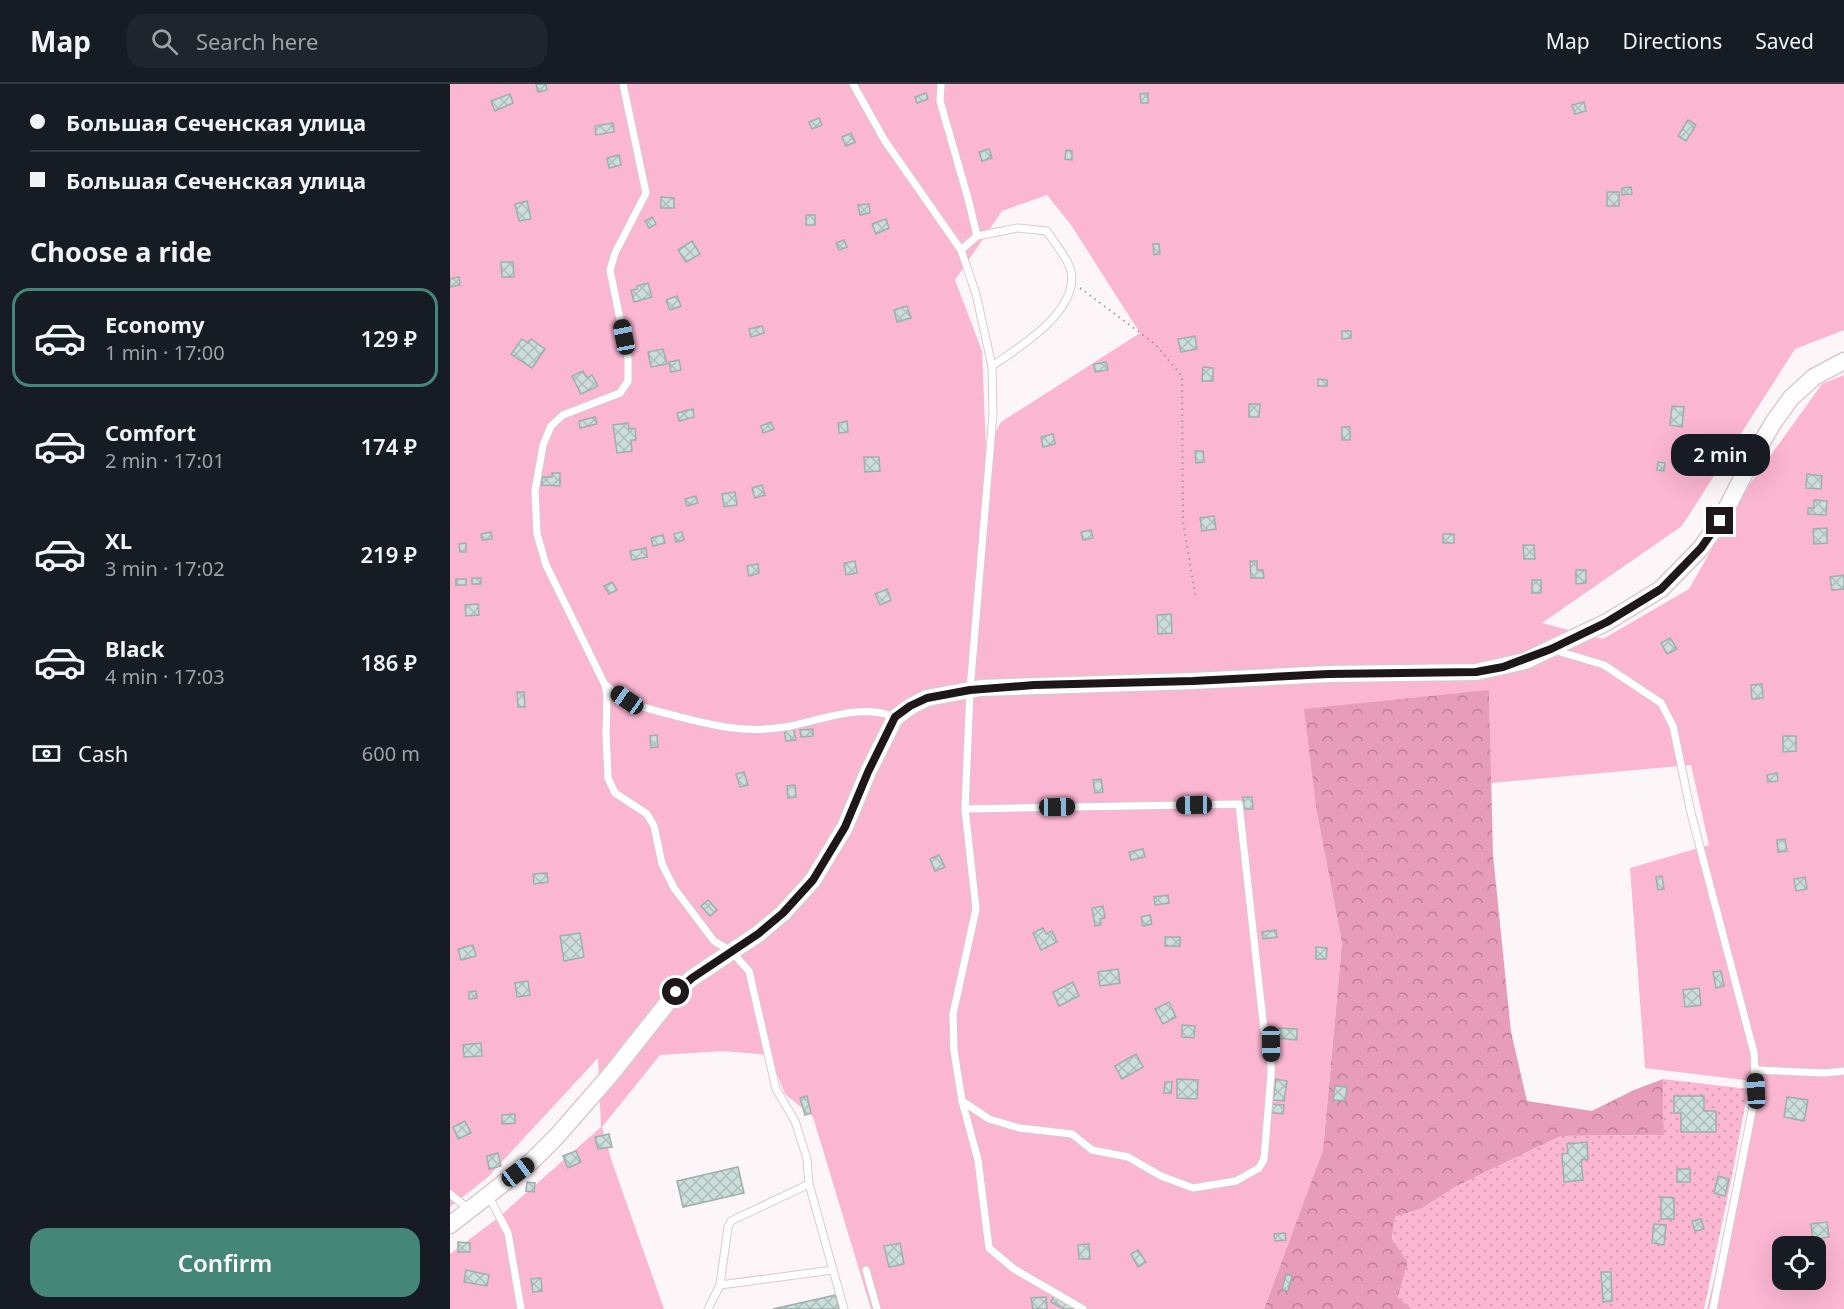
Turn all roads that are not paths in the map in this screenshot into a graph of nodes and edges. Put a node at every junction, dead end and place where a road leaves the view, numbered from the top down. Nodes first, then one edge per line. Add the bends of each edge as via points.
1 (623, 84) edge
2 (853, 84) edge
3 (941, 84) edge
4 (977, 236) junction
5 (962, 250) junction
6 (1844, 361) edge
7 (992, 366) junction
8 (1551, 649) junction
9 (605, 685) junction
10 (970, 690) junction
11 (895, 717) junction
12 (965, 809) junction
13 (731, 951) junction
14 (1755, 1070) junction
15 (1844, 1071) edge
16 (962, 1101) junction
17 (809, 1184) junction
18 (450, 1194) edge
19 (489, 1195) junction
20 (470, 1209) junction
21 (450, 1224) edge
22 (833, 1270) junction
23 (866, 1270) dead end
24 (720, 1285) junction
25 (521, 1309) edge
26 (708, 1309) edge
27 (844, 1309) edge
28 (877, 1309) edge
29 (1083, 1309) edge
30 (1713, 1309) edge

1 - 9 lane via 646,193 610,270 628,359 628,381 620,393 569,412 550,426 536,491 537,534 546,565
2 - 5 lane via 885,141
3 - 4 lane via 940,101
4 - 5 lane
4 - 7 lane via 1018,228 1047,231 1071,268 1072,283 1062,307 1035,338
5 - 7 lane
6 - 8 street via 1814,377 1791,398 1751,461 1720,521 1684,567 1630,610
7 - 10 lane via 993,414
8 - 10 street via 1514,664 1476,672 1328,674
8 - 14 lane via 1604,665 1661,703 1673,726
9 - 11 lane via 643,706 719,727 782,728 857,711 885,712
9 - 13 lane via 608,778 615,793 647,814 654,826 662,864 674,888 714,941
10 - 11 street via 927,698
10 - 12 lane
11 - 13 street via 845,827 819,871 783,913
12 - 16 lane via 976,909 953,1014
12 - 16 lane via 1239,804 1264,1030 1271,1044 1271,1074 1264,1159 1258,1168 1236,1181 1192,1188 1128,1157 1092,1150 1071,1134 1020,1128 989,1119
13 - 17 lane via 749,971 776,1089 795,1120 807,1159
13 - 19 street via 676,992 557,1136
14 - 15 lane
14 - 30 lane via 1756,1091
16 - 29 lane via 978,1160 989,1248 1014,1269
17 - 22 lane
17 - 24 lane via 732,1221
18 - 20 lane
19 - 20 street
19 - 25 lane via 508,1233
20 - 21 street
22 - 24 lane
22 - 27 lane
23 - 28 lane
24 - 26 lane

